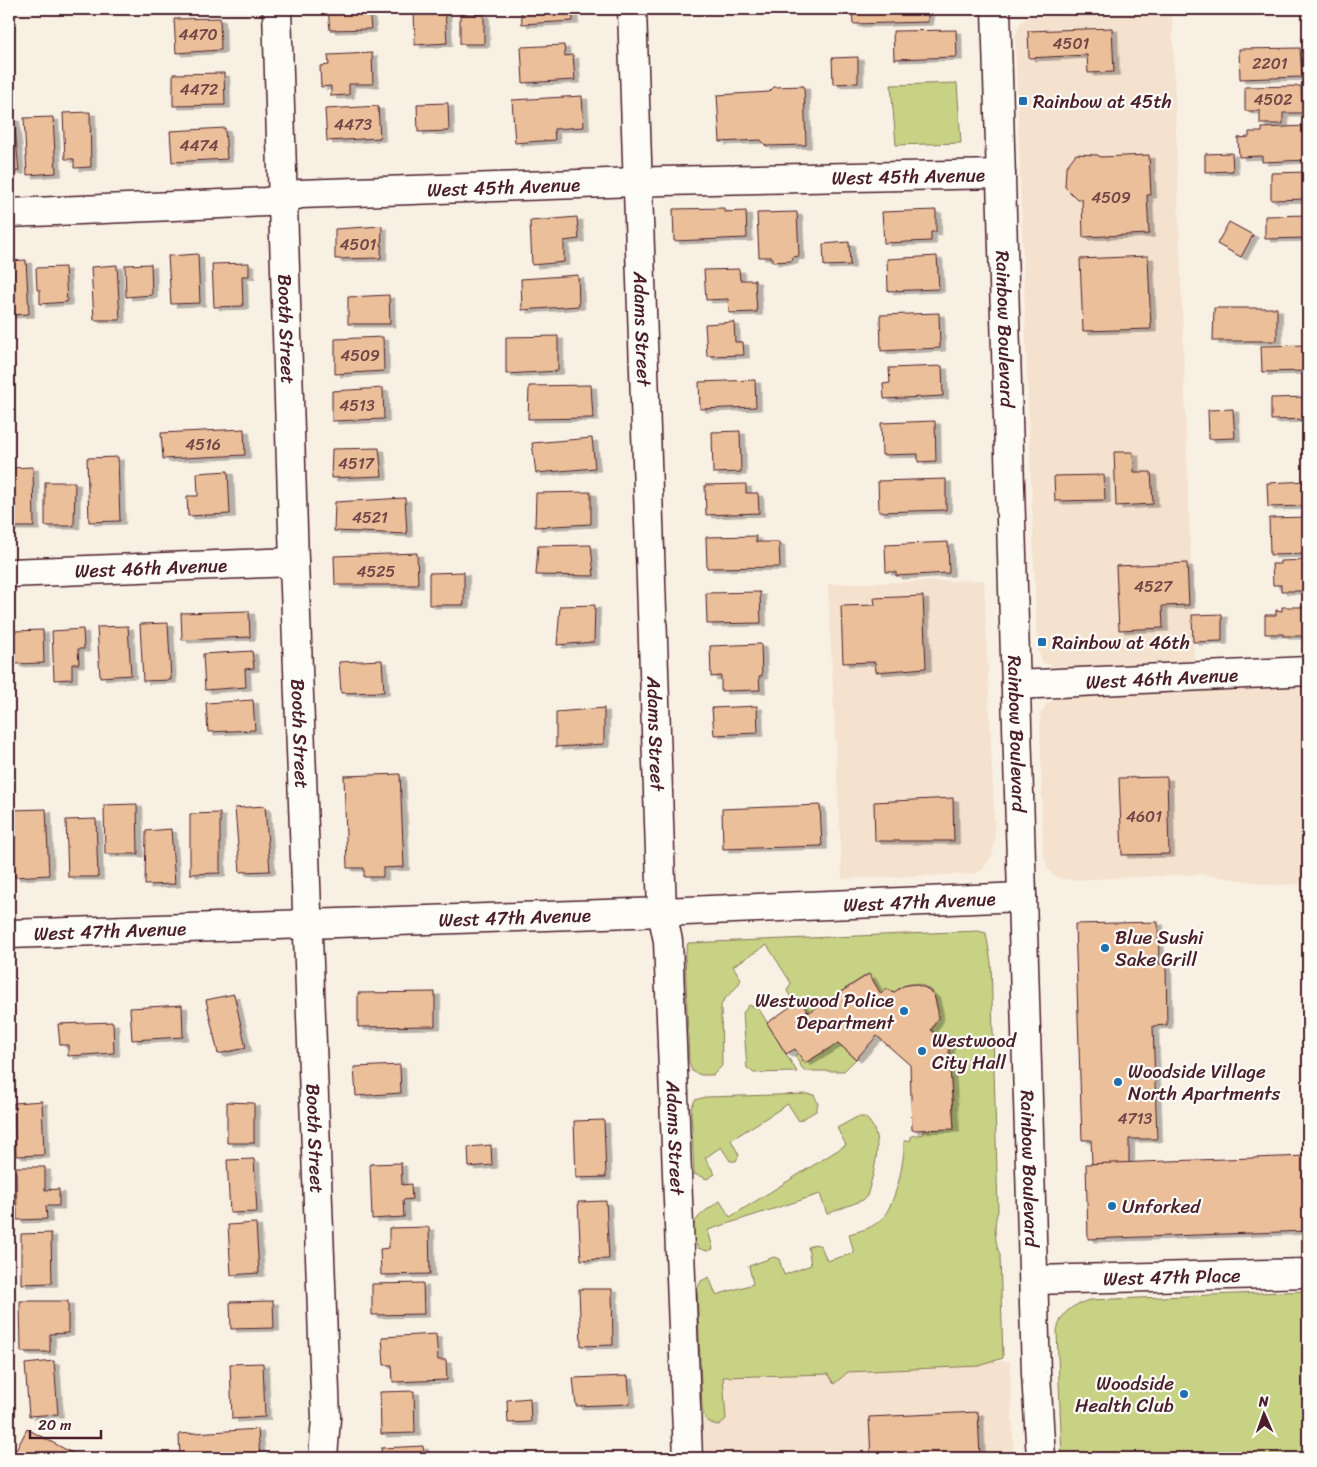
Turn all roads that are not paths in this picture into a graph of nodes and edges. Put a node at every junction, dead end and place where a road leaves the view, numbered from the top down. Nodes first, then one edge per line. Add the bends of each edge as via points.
1 (277, 9) edge
2 (632, 9) edge
3 (996, 9) edge
4 (1001, 174) junction
5 (638, 182) junction
6 (282, 200) junction
7 (9, 213) edge
8 (294, 562) junction
9 (9, 573) edge
10 (1308, 671) edge
11 (1016, 686) junction
12 (1022, 897) junction
13 (662, 912) junction
14 (309, 924) junction
15 (9, 934) edge
16 (1308, 1273) edge
17 (1034, 1280) junction
18 (322, 1458) edge
19 (688, 1458) edge
20 (1041, 1458) edge

1 - 6 street, Booth Street
2 - 5 street, Adams Street
3 - 4 street, Rainbow Boulevard
4 - 5 street, West 45th Avenue
4 - 11 street, Rainbow Boulevard
5 - 6 street, West 45th Avenue via 300,194
5 - 13 street, Adams Street
6 - 7 street, West 45th Avenue
6 - 8 street, Booth Street
8 - 9 street, West 46th Avenue
8 - 14 street, Booth Street
10 - 11 street, West 46th Avenue
11 - 12 street, Rainbow Boulevard
12 - 13 street, West 47th Avenue
12 - 17 street, Rainbow Boulevard
13 - 14 street, West 47th Avenue
13 - 19 street, Adams Street via 669,950
14 - 15 street, West 47th Avenue
14 - 18 street, Booth Street via 326,1418
16 - 17 street, West 47th Place
17 - 20 street, Rainbow Boulevard

